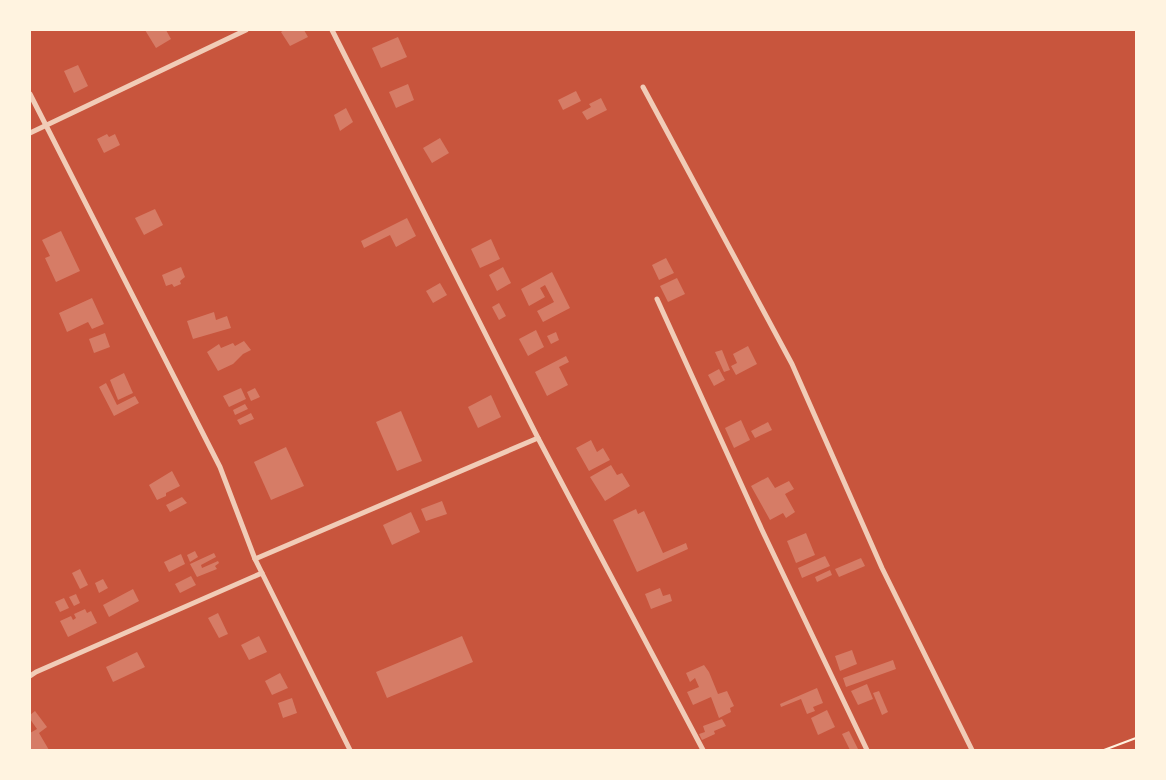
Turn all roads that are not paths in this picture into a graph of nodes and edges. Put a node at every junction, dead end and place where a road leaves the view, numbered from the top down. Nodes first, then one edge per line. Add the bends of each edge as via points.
1 (246, 30) edge
2 (332, 30) edge
3 (644, 87) dead end
4 (30, 94) edge
5 (45, 126) junction
6 (30, 133) edge
7 (657, 299) dead end
8 (538, 438) junction
9 (255, 559) junction
10 (262, 573) junction
11 (30, 676) edge
12 (350, 750) edge
13 (703, 750) edge
14 (867, 750) edge
15 (972, 750) edge

1 - 5 street
2 - 8 street
3 - 15 street via 792,364 882,568
4 - 5 street
5 - 6 street
5 - 9 street via 220,467
7 - 14 street
8 - 9 street
8 - 13 street
9 - 10 street
10 - 11 street
10 - 12 street

